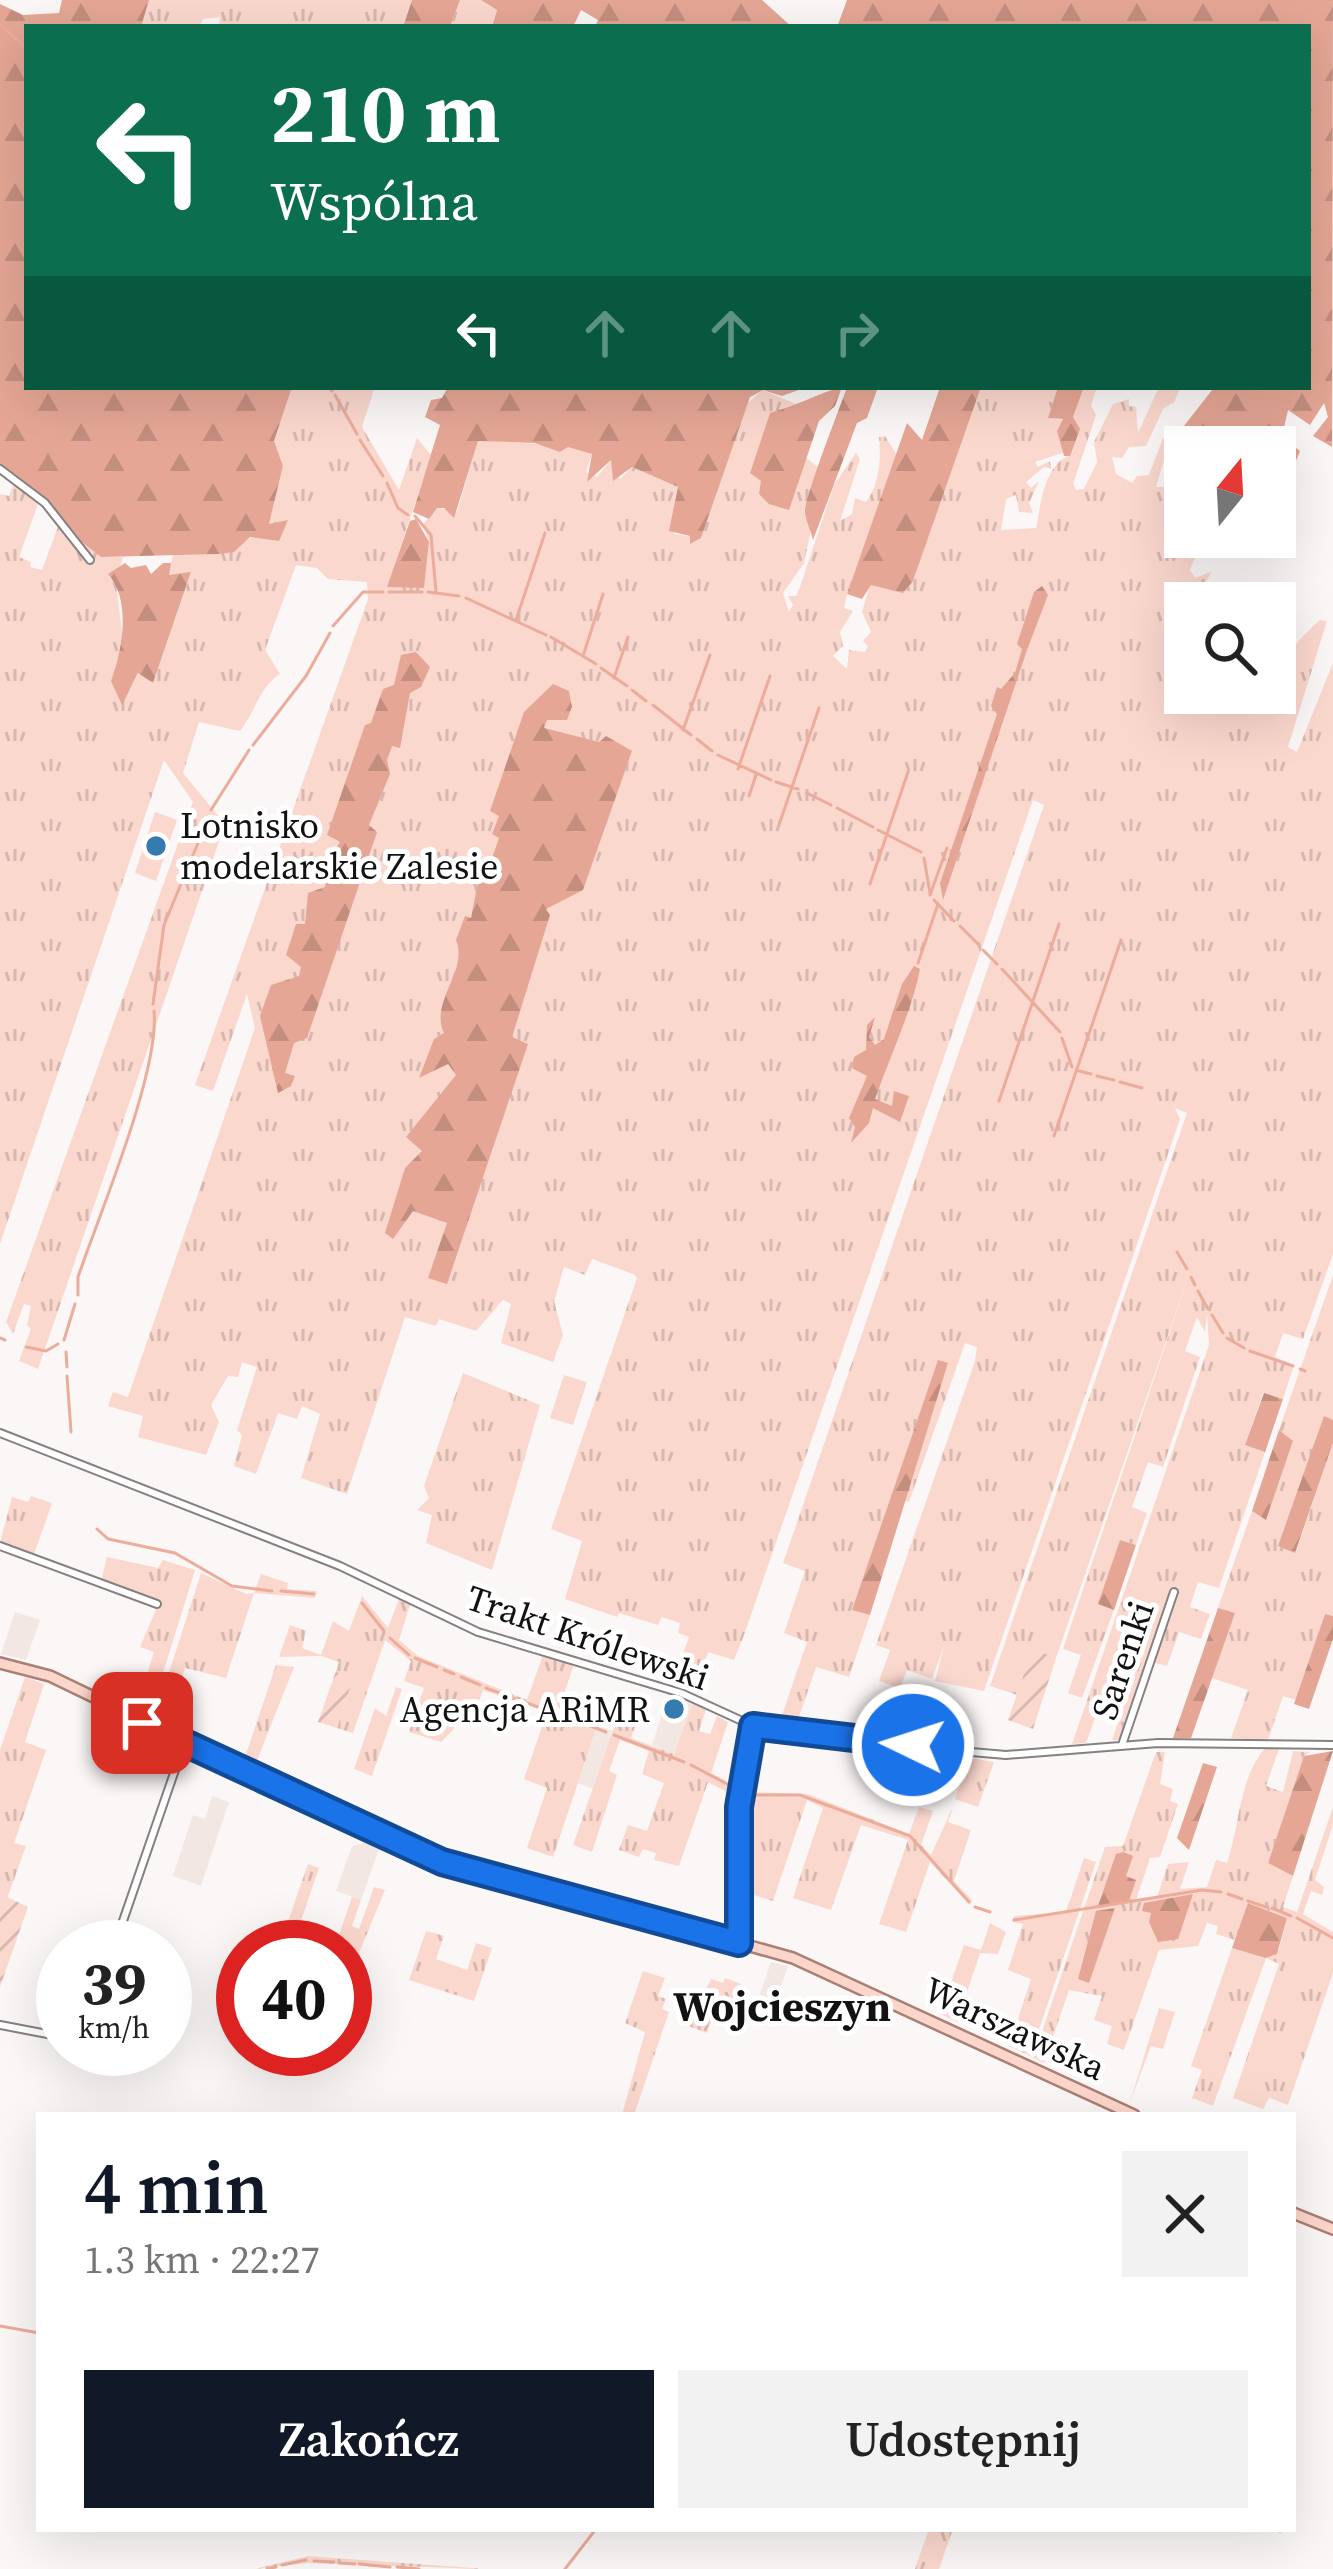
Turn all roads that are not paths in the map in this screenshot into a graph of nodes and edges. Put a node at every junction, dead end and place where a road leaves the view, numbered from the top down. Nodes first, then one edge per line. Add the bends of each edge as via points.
1 (0, 469) edge
2 (90, 560) dead end
3 (0, 1433) edge
4 (0, 1546) edge
5 (1174, 1592) dead end
6 (157, 1604) dead end
7 (0, 1663) edge
8 (753, 1726) junction
9 (184, 1744) junction
10 (1121, 1744) junction
11 (1333, 1745) edge
12 (123, 1920) edge
13 (739, 1943) junction
14 (0, 2025) edge
15 (36, 2032) edge
16 (1128, 2112) edge
17 (1296, 2214) edge
18 (1333, 2230) edge

1 - 2 street via 45,502
3 - 8 street, Trakt Królewski via 340,1566 478,1632 681,1693
4 - 6 street
5 - 10 street, Sarenki
7 - 9 main road, Warszawska via 50,1676
8 - 10 street, Trakt Królewski via 995,1754
8 - 13 street via 740,1798
9 - 12 street
9 - 13 main road, Warszawska via 442,1862
10 - 11 street, Trakt Królewski
13 - 16 main road, Warszawska via 821,1969
14 - 15 street
17 - 18 main road

